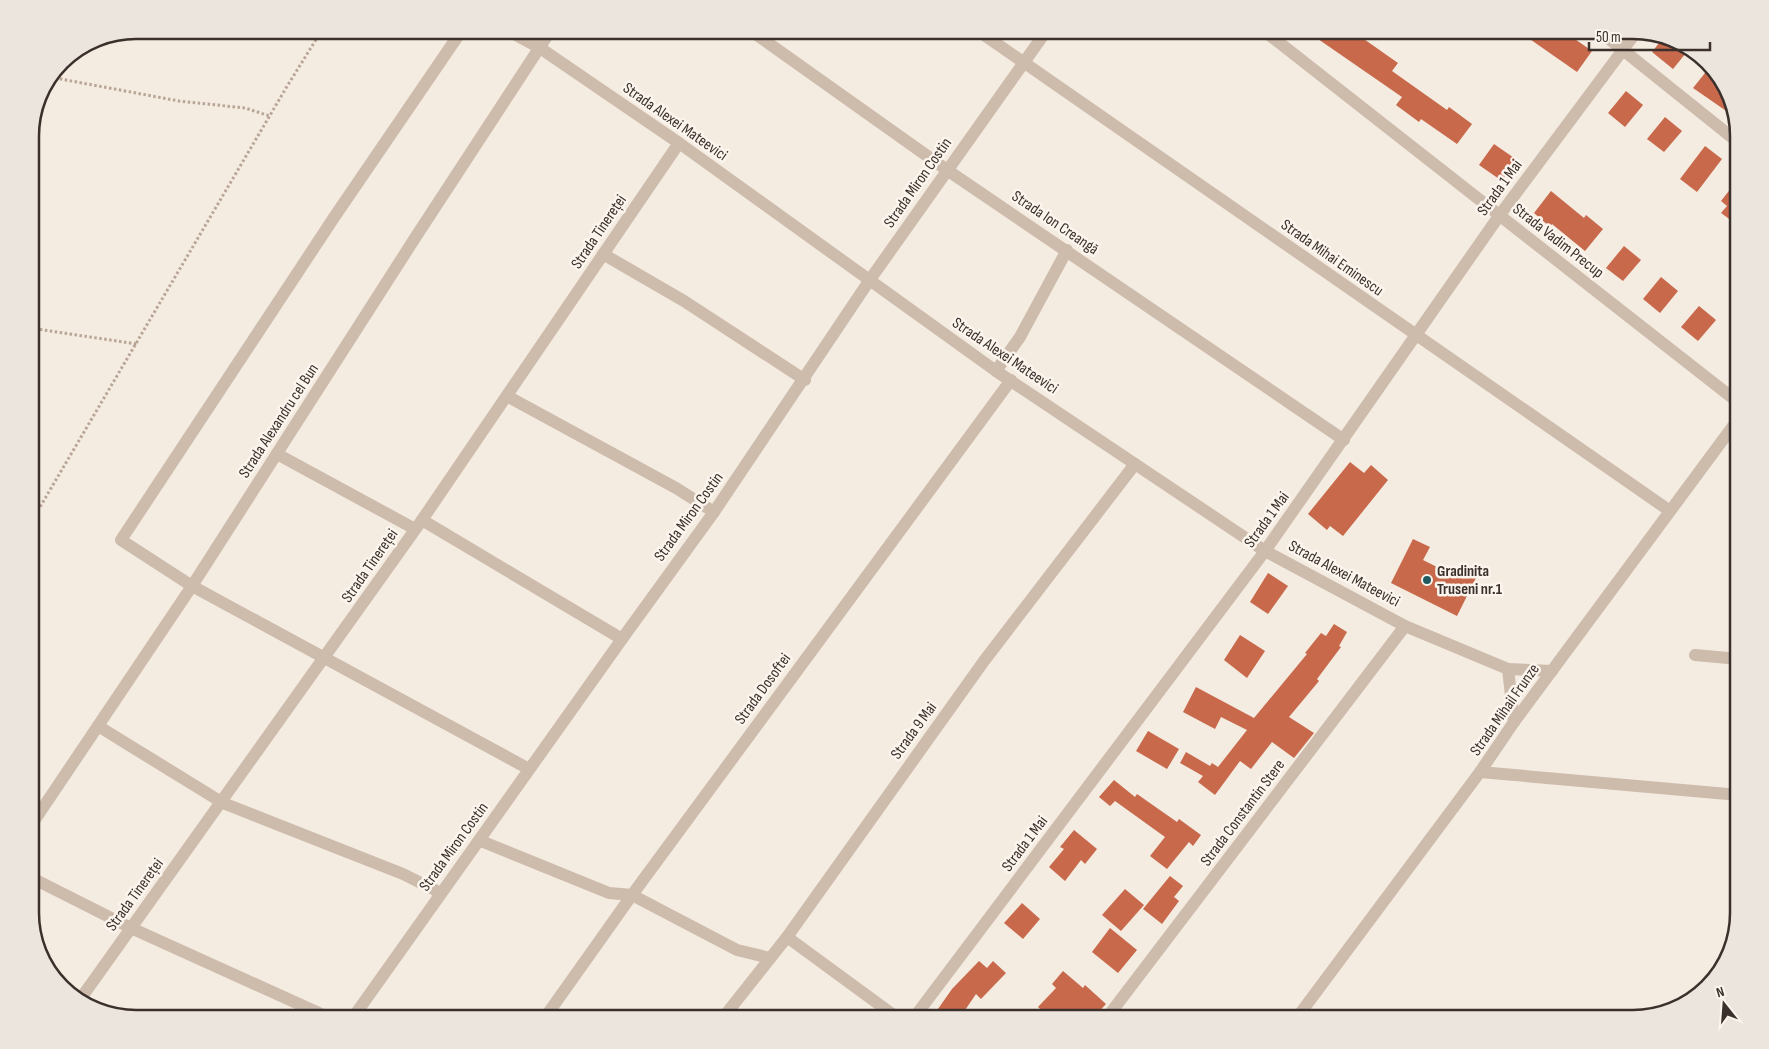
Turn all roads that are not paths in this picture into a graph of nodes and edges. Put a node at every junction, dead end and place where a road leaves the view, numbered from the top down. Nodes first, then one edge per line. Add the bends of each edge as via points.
1 (456, 39) edge
2 (524, 39) edge
3 (546, 39) edge
4 (763, 39) edge
5 (990, 39) edge
6 (1040, 39) edge
7 (1274, 39) edge
8 (1609, 39) edge
9 (1630, 39) edge
10 (540, 48) junction
11 (1622, 49) junction
12 (1024, 63) junction
13 (1730, 136) edge
14 (679, 143) junction
15 (947, 170) junction
16 (1499, 216) junction
17 (1067, 250) junction
18 (603, 254) junction
19 (869, 282) junction
20 (1416, 334) junction
21 (996, 371) junction
22 (805, 380) junction
23 (1011, 380) junction
24 (506, 396) junction
25 (1730, 396) edge
26 (1730, 430) edge
27 (1344, 440) junction
28 (277, 454) junction
29 (1135, 464) junction
30 (1670, 510) junction
31 (714, 512) junction
32 (419, 524) junction
33 (1265, 551) junction
34 (192, 586) junction
35 (1405, 626) junction
36 (622, 639) junction
37 (1695, 655) dead end
38 (325, 658) junction
39 (1730, 658) edge
40 (1508, 669) junction
41 (1552, 671) junction
42 (1514, 722) junction
43 (98, 726) junction
44 (529, 769) junction
45 (1480, 772) junction
46 (1730, 794) edge
47 (223, 803) junction
48 (39, 814) edge
49 (481, 841) junction
50 (39, 882) edge
51 (441, 893) junction
52 (632, 895) junction
53 (131, 928) junction
54 (787, 937) junction
55 (770, 958) junction
56 (84, 995) edge
57 (312, 1010) edge
58 (358, 1010) edge
59 (550, 1010) edge
60 (729, 1010) edge
61 (887, 1010) edge
62 (920, 1010) edge
63 (1113, 1010) edge
64 (1303, 1010) edge

1 - 34 street via 121,540
2 - 10 street, Strada Alexei Mateevici
3 - 10 street, Strada Alexandru cel Bun
4 - 15 street, Strada Ion Creangă
5 - 12 street, Strada Mihai Eminescu
6 - 12 street, Strada Miron Costin
7 - 16 street, Strada Vadim Precup
8 - 11 street
9 - 11 street, Strada 1 Mai
10 - 14 street, Strada Alexei Mateevici
10 - 28 street, Strada Alexandru cel Bun
11 - 13 street
11 - 16 street, Strada 1 Mai
12 - 15 street, Strada Miron Costin
12 - 20 street, Strada Mihai Eminescu
14 - 18 street, Strada Tinereței
14 - 19 street, Strada Alexei Mateevici
15 - 17 street, Strada Ion Creangă
15 - 19 street, Strada Miron Costin
16 - 20 street, Strada 1 Mai
16 - 25 street, Strada Vadim Precup
17 - 21 street via 1020,337
17 - 27 street, Strada Ion Creangă
18 - 22 street
18 - 24 street, Strada Tinereței
19 - 21 street, Strada Alexei Mateevici
19 - 22 street, Strada Miron Costin
20 - 27 street, Strada 1 Mai
20 - 30 street, Strada Mihai Eminescu
21 - 23 street, Strada Alexei Mateevici
22 - 31 street, Strada Miron Costin
23 - 29 street, Strada Alexei Mateevici
23 - 52 street, Strada Dosoftei
24 - 31 street
24 - 32 street, Strada Tinereței
26 - 30 street, Strada Mihail Frunze
27 - 33 street, Strada 1 Mai
28 - 32 street
28 - 34 street, Strada Alexandru cel Bun
29 - 33 street, Strada Alexei Mateevici
29 - 54 street, Strada 9 Mai via 984,661
30 - 41 street, Strada Mihail Frunze
31 - 36 street, Strada Miron Costin
32 - 36 street
32 - 38 street, Strada Tinereței
33 - 35 street, Strada Alexei Mateevici
33 - 62 street, Strada 1 Mai
34 - 38 street
34 - 43 street, Strada Alexandru cel Bun
35 - 40 street, Strada Alexei Mateevici
35 - 63 street, Strada Constantin Stere
36 - 44 street, Strada Miron Costin
37 - 39 street
38 - 44 street
38 - 47 street, Strada Tinereței
40 - 41 street, Strada Alexei Mateevici
40 - 42 street
41 - 42 street, Strada Mihail Frunze
42 - 45 street, Strada Mihail Frunze
43 - 47 street
43 - 48 street, Strada Alexandru cel Bun
44 - 49 street, Strada Miron Costin
45 - 46 street
45 - 64 street, Strada Mihail Frunze
47 - 51 street via 394,870
47 - 53 street, Strada Tinereței
49 - 51 street, Strada Miron Costin
49 - 52 street via 609,893
50 - 53 street
51 - 58 street, Strada Miron Costin
52 - 55 street via 737,950
52 - 59 street, Strada Dosoftei
53 - 56 street, Strada Tinereței
53 - 57 street
54 - 55 street, Strada 9 Mai
54 - 61 street
55 - 60 street, Strada 9 Mai

